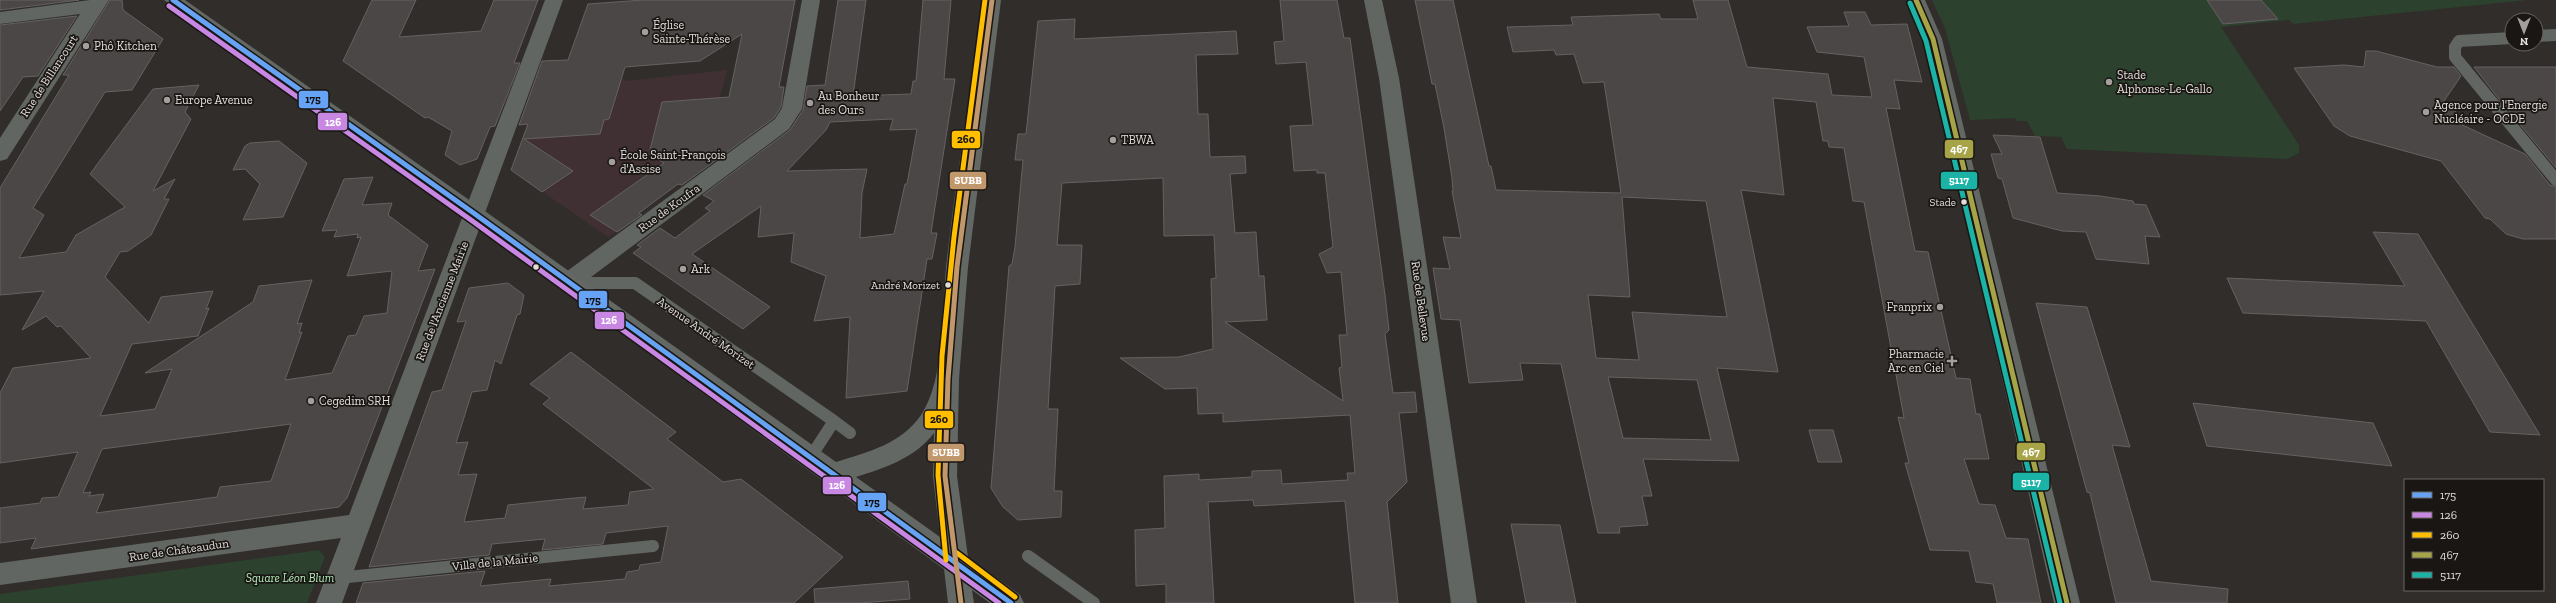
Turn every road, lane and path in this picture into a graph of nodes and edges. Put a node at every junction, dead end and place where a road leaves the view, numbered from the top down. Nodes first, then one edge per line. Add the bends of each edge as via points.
1 (173, 0) edge
2 (554, 0) edge
3 (810, 0) edge
4 (992, 0) edge
5 (1373, 0) edge
6 (1916, 0) edge
7 (98, 3) edge
8 (0, 18) edge
9 (2556, 35) edge
10 (2544, 36) edge
11 (2504, 38) edge
12 (0, 154) edge
13 (2556, 180) edge
14 (475, 214) junction
15 (567, 283) junction
16 (948, 379) junction
17 (834, 421) junction
18 (850, 433) dead end
19 (810, 458) junction
20 (832, 474) junction
21 (358, 525) junction
22 (653, 546) dead end
23 (1028, 556) dead end
24 (953, 559) junction
25 (0, 574) edge
26 (338, 578) junction
27 (329, 603) edge
28 (961, 603) edge
29 (1011, 603) edge
30 (1094, 603) edge
31 (1464, 603) edge
32 (2067, 603) edge

1 - 14 main road
2 - 14 street, Rue de l'Ancienne Mairie
3 - 15 street, Rue de Koufra via 792,109 782,124
4 - 16 main road via 957,267
5 - 31 street, Rue de Bellevue via 1389,78
6 - 32 main road via 1933,39
7 - 8 street
7 - 12 street, Rue de Billancourt
9 - 10 lane
11 - 13 lane via 2459,41 2455,47 2455,57
14 - 15 main road
14 - 21 street, Rue de l'Ancienne Mairie
15 - 17 lane, Avenue André Morizet via 635,283
15 - 19 main road
16 - 20 main road via 930,420 916,439 900,451
16 - 24 main road via 945,476
17 - 18 lane, Avenue André Morizet
17 - 19 lane
19 - 20 main road
20 - 24 main road
21 - 25 street, Rue de Châteaudun
21 - 26 street, Rue de l'Ancienne Mairie
22 - 26 lane, Villa de la Mairie
23 - 30 lane
24 - 28 main road
24 - 29 main road
26 - 27 street, Rue de l'Ancienne Mairie

